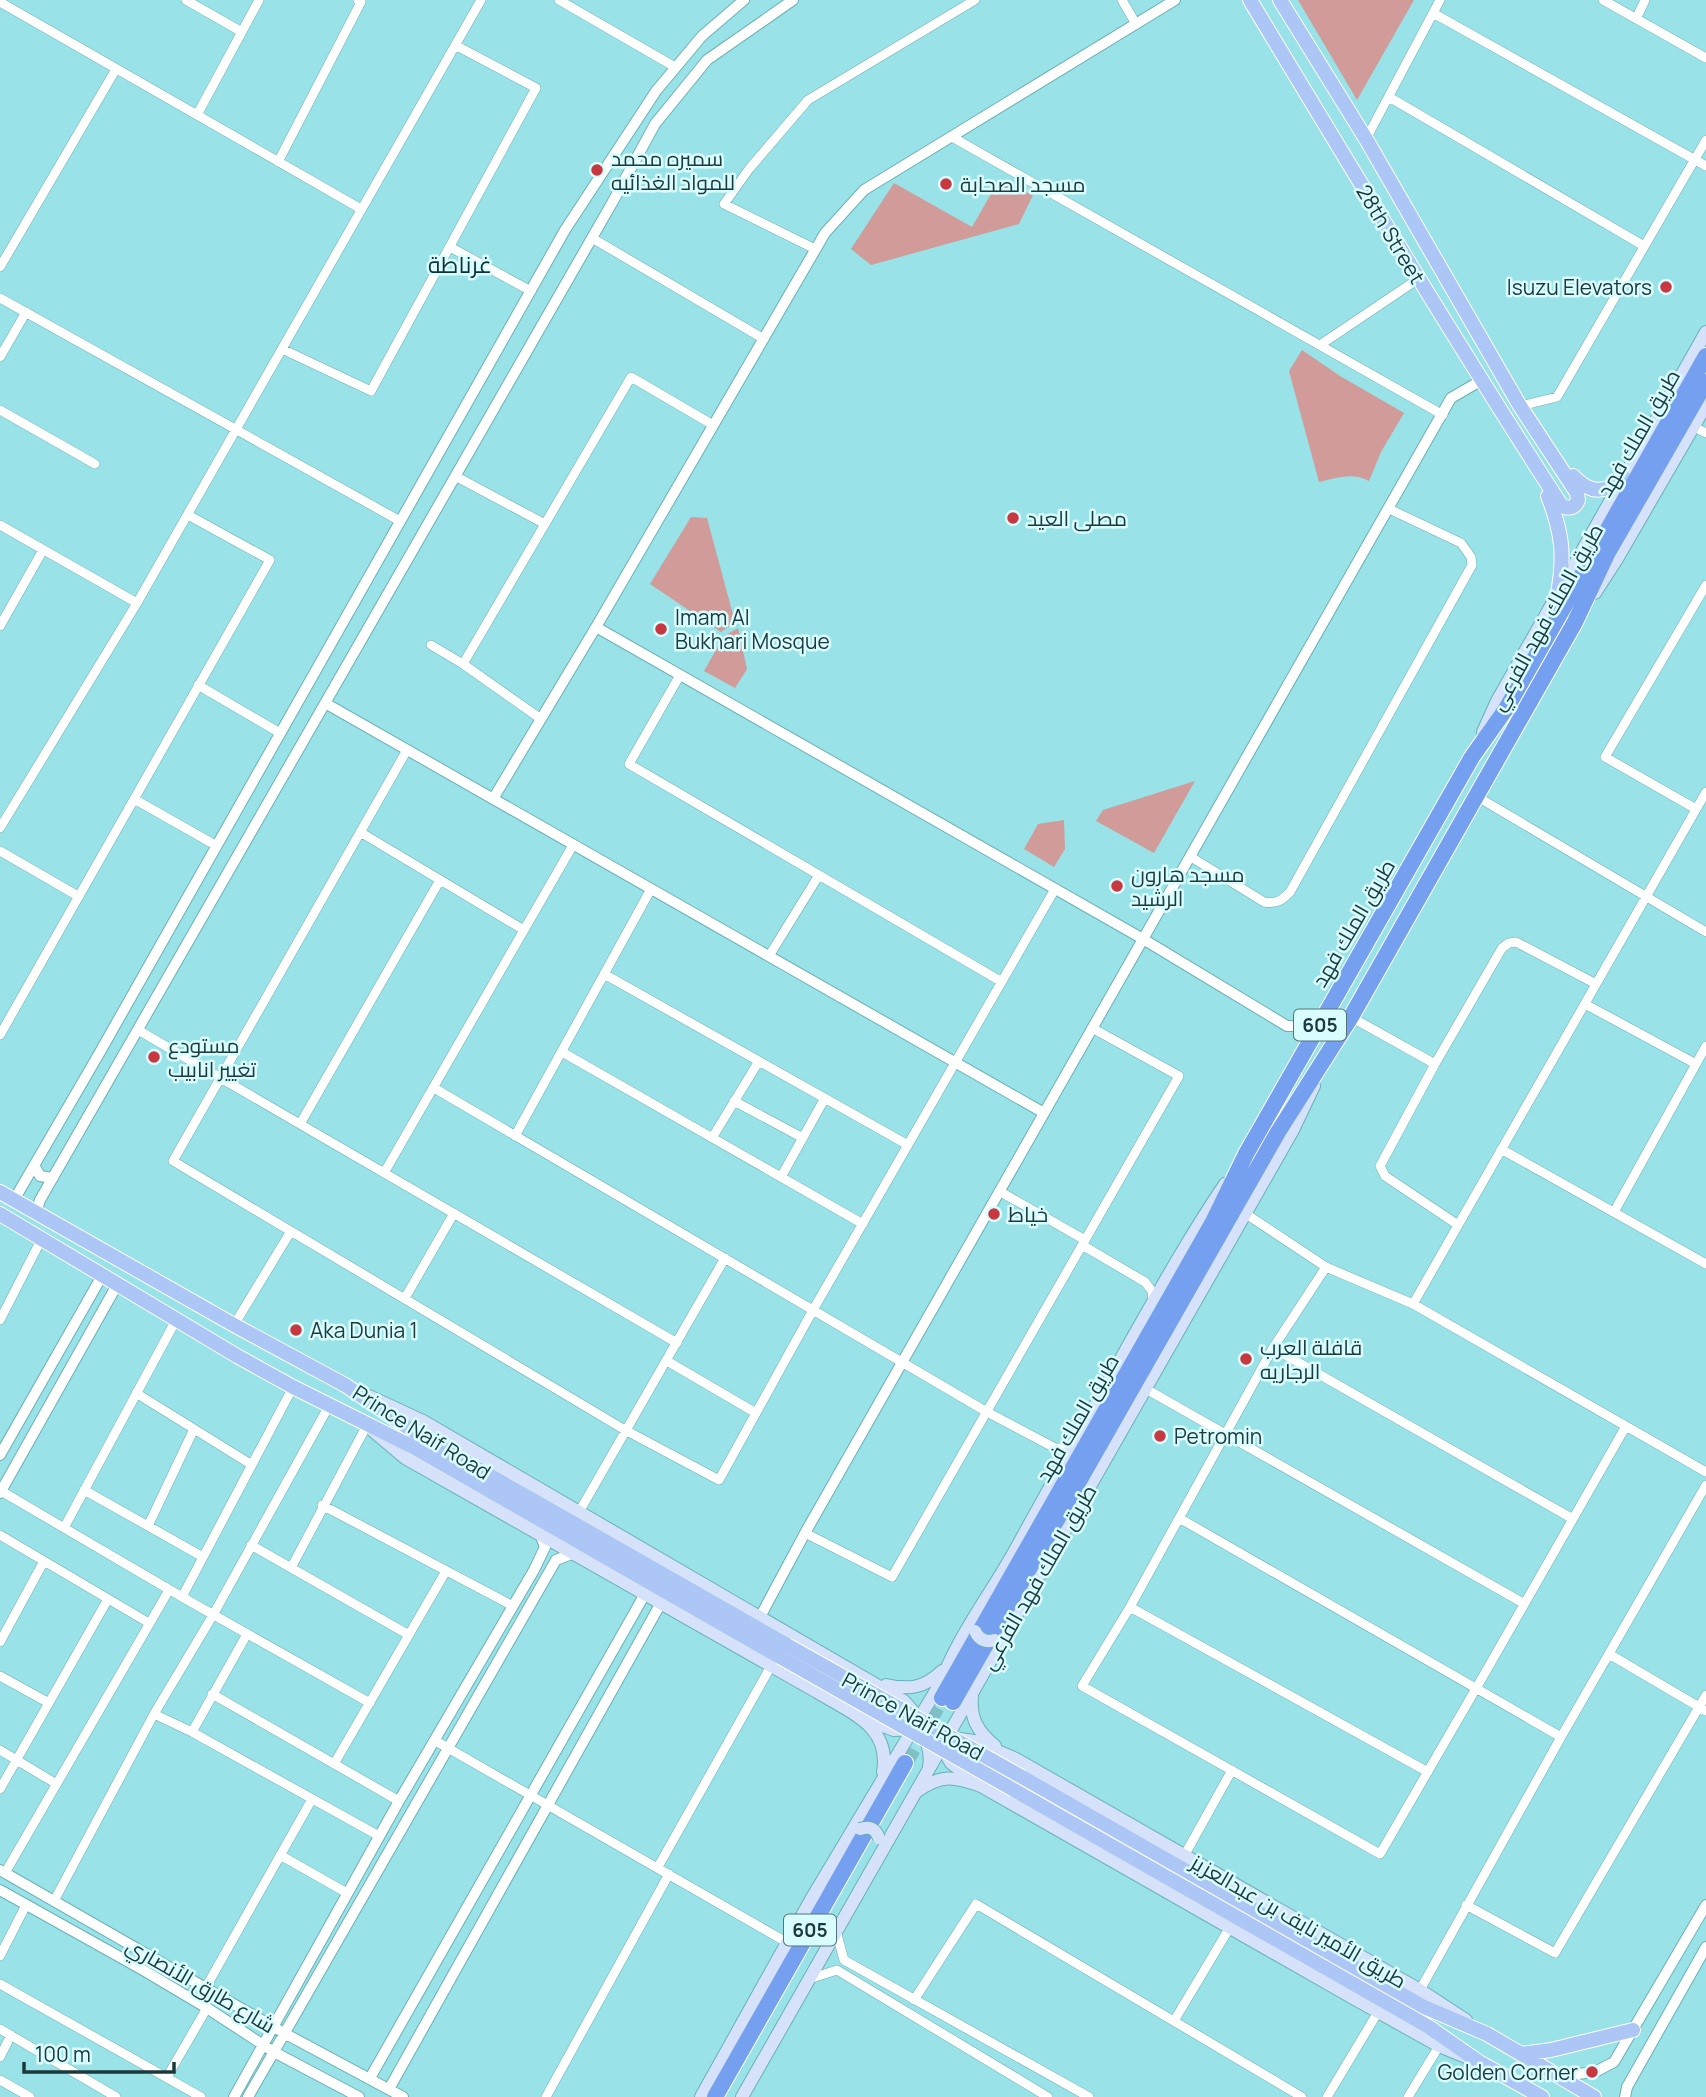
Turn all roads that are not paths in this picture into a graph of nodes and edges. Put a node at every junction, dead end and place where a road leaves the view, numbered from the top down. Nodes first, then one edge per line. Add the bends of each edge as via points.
1 (186, 0) edge
2 (259, 0) edge
3 (358, 0) edge
4 (481, 0) edge
5 (559, 0) edge
6 (744, 0) edge
7 (793, 0) edge
8 (975, 0) edge
9 (1122, 0) edge
10 (1175, 0) edge
11 (1250, 0) edge
12 (1280, 0) edge
13 (1440, 0) edge
14 (1603, 0) edge
15 (1645, 0) edge
16 (0, 2) edge
17 (572, 3) edge
18 (1433, 13) junction
19 (1636, 19) junction
20 (1136, 24) junction
21 (242, 32) junction
22 (455, 45) junction
23 (1706, 58) edge
24 (675, 67) junction
25 (116, 68) junction
26 (1389, 97) junction
27 (197, 115) junction
28 (952, 136) junction
29 (1366, 139) junction
30 (1706, 140) edge
31 (1695, 159) junction
32 (278, 162) junction
33 (1706, 166) edge
34 (361, 209) junction
35 (592, 238) junction
36 (1644, 246) junction
37 (450, 247) junction
38 (816, 249) junction
39 (0, 267) edge
40 (1418, 279) junction
41 (531, 291) junction
42 (0, 298) edge
43 (26, 312) junction
44 (1706, 332) edge
45 (764, 339) junction
46 (1320, 345) junction
47 (282, 349) junction
48 (1706, 356) edge
49 (0, 357) edge
50 (1482, 380) junction
51 (1706, 382) edge
52 (1706, 405) edge
53 (1520, 406) junction
54 (0, 410) edge
55 (1443, 415) junction
56 (713, 425) junction
57 (1694, 427) junction
58 (235, 431) junction
59 (1706, 433) edge
60 (1552, 455) junction
61 (95, 464) dead end
62 (1535, 465) junction
63 (455, 476) junction
64 (1624, 478) junction
65 (1389, 509) junction
66 (188, 514) junction
67 (400, 521) junction
68 (545, 524) junction
69 (0, 525) edge
70 (43, 550) junction
71 (1706, 584) edge
72 (1558, 593) junction
73 (138, 603) junction
74 (1575, 622) junction
75 (0, 626) edge
76 (596, 628) junction
77 (431, 645) dead end
78 (463, 664) junction
79 (680, 676) junction
80 (198, 685) junction
81 (324, 703) junction
82 (541, 719) junction
83 (280, 733) junction
84 (407, 750) junction
85 (1472, 757) junction
86 (1706, 792) edge
87 (1476, 796) junction
88 (134, 799) junction
89 (493, 799) junction
90 (1696, 809) junction
91 (0, 828) edge
92 (360, 832) junction
93 (573, 845) junction
94 (217, 846) junction
95 (0, 850) edge
96 (1191, 857) junction
97 (819, 875) junction
98 (440, 880) junction
99 (651, 889) junction
100 (1055, 889) junction
101 (78, 896) junction
102 (1646, 897) junction
103 (524, 930) junction
104 (1706, 932) edge
105 (1143, 939) junction
106 (769, 956) junction
107 (604, 974) junction
108 (1002, 982) junction
109 (1596, 984) junction
110 (1585, 1004) junction
111 (1326, 1013) junction
112 (1352, 1017) junction
113 (1092, 1028) junction
114 (138, 1030) junction
115 (0, 1035) edge
116 (1706, 1046) edge
117 (562, 1052) junction
118 (1330, 1053) junction
119 (759, 1061) junction
120 (955, 1063) junction
121 (1435, 1064) junction
122 (1696, 1064) junction
123 (220, 1077) junction
124 (434, 1088) junction
125 (825, 1098) junction
126 (734, 1101) junction
127 (1044, 1113) junction
128 (300, 1124) junction
129 (515, 1136) junction
130 (712, 1138) junction
131 (803, 1138) junction
132 (908, 1144) junction
133 (1502, 1149) junction
134 (1246, 1154) junction
135 (34, 1165) junction
136 (384, 1173) junction
137 (781, 1177) junction
138 (53, 1178) junction
139 (999, 1191) junction
140 (0, 1192) edge
141 (13, 1200) junction
142 (1614, 1212) junction
143 (36, 1213) junction
144 (454, 1213) junction
145 (1246, 1213) junction
146 (0, 1214) edge
147 (863, 1224) junction
148 (1458, 1225) junction
149 (291, 1231) junction
150 (41, 1240) junction
151 (1084, 1242) junction
152 (725, 1258) junction
153 (1705, 1261) edge
154 (1326, 1267) junction
155 (103, 1274) junction
156 (117, 1285) junction
157 (405, 1298) junction
158 (1153, 1302) junction
159 (1413, 1304) junction
160 (813, 1310) junction
161 (0, 1318) edge
162 (176, 1320) junction
163 (234, 1325) junction
164 (70, 1332) junction
165 (87, 1339) junction
166 (677, 1343) junction
167 (1273, 1348) junction
168 (667, 1361) junction
169 (902, 1362) junction
170 (345, 1385) junction
171 (293, 1387) junction
172 (1146, 1388) junction
173 (136, 1393) junction
174 (330, 1404) junction
175 (987, 1412) junction
176 (756, 1413) junction
177 (367, 1425) junction
178 (1626, 1426) junction
179 (194, 1429) junction
180 (625, 1430) junction
181 (1227, 1433) junction
182 (1074, 1442) junction
183 (0, 1455) edge
184 (252, 1465) junction
185 (1706, 1472) edge
186 (1706, 1485) edge
187 (84, 1490) junction
188 (1, 1492) edge
189 (322, 1505) junction
190 (579, 1512) junction
191 (1179, 1518) junction
192 (1573, 1518) junction
193 (148, 1526) junction
194 (64, 1528) junction
195 (805, 1533) junction
196 (540, 1534) junction
197 (0, 1535) edge
198 (251, 1545) junction
199 (574, 1553) junction
200 (203, 1557) junction
201 (44, 1561) junction
202 (291, 1567) junction
203 (446, 1571) junction
204 (169, 1590) junction
205 (645, 1594) junction
206 (182, 1597) junction
207 (108, 1599) junction
208 (661, 1603) junction
209 (1523, 1603) junction
210 (513, 1606) junction
211 (1130, 1607) junction
212 (213, 1615) junction
213 (760, 1616) junction
214 (975, 1616) junction
215 (149, 1623) junction
216 (1007, 1631) junction
217 (247, 1634) junction
218 (622, 1634) junction
219 (409, 1635) junction
220 (0, 1642) edge
221 (639, 1642) junction
222 (823, 1653) junction
223 (1609, 1654) junction
224 (779, 1656) junction
225 (947, 1666) junction
226 (0, 1676) edge
227 (876, 1682) junction
228 (806, 1686) junction
229 (1477, 1689) junction
230 (973, 1692) junction
231 (212, 1694) junction
232 (1706, 1695) edge
233 (49, 1703) junction
234 (369, 1703) junction
235 (945, 1705) junction
236 (1703, 1709) edge
237 (850, 1713) junction
238 (154, 1714) junction
239 (192, 1732) junction
240 (929, 1733) junction
241 (1561, 1737) junction
242 (434, 1740) junction
243 (450, 1749) junction
244 (0, 1750) edge
245 (1000, 1751) junction
246 (1016, 1759) junction
247 (16, 1760) junction
248 (911, 1762) junction
249 (334, 1764) junction
250 (1232, 1770) junction
251 (1428, 1772) junction
252 (881, 1779) junction
253 (55, 1783) junction
254 (1018, 1784) junction
255 (981, 1786) junction
256 (0, 1789) edge
257 (993, 1792) junction
258 (529, 1796) junction
259 (312, 1799) junction
260 (909, 1800) junction
261 (399, 1801) junction
262 (548, 1806) junction
263 (854, 1832) junction
264 (379, 1836) junction
265 (880, 1845) junction
266 (280, 1855) junction
267 (1184, 1856) junction
268 (658, 1867) junction
269 (2, 1872) edge
270 (669, 1874) junction
271 (0, 1890) edge
272 (347, 1893) junction
273 (54, 1901) junction
274 (26, 1905) junction
275 (1466, 1905) junction
276 (1706, 1905) edge
277 (1230, 1927) junction
278 (836, 1931) junction
279 (788, 1943) junction
280 (1706, 1947) edge
281 (0, 1956) edge
282 (808, 1980) junction
283 (0, 1984) edge
284 (206, 1987) junction
285 (1420, 1990) junction
286 (914, 2000) junction
287 (207, 2008) junction
288 (1378, 2012) junction
289 (1174, 2021) junction
290 (274, 2026) junction
291 (0, 2029) edge
292 (1633, 2030) junction
293 (284, 2033) junction
294 (1487, 2034) junction
295 (11, 2035) junction
296 (262, 2045) junction
297 (1439, 2046) junction
298 (274, 2052) junction
299 (1521, 2054) junction
300 (0, 2057) edge
301 (1479, 2062) junction
302 (1559, 2076) junction
303 (167, 2077) junction
304 (370, 2078) junction
305 (0, 2080) edge
306 (389, 2089) junction
307 (1289, 2094) edge
308 (30, 2097) edge
309 (116, 2097) edge
310 (201, 2097) edge
311 (234, 2097) edge
312 (248, 2097) edge
313 (359, 2097) edge
314 (403, 2097) edge
315 (546, 2097) edge
316 (701, 2097) edge
317 (715, 2097) edge
318 (727, 2097) edge
319 (741, 2097) edge
320 (1048, 2097) edge
321 (1089, 2097) edge
322 (1302, 2097) edge
323 (1327, 2097) edge
324 (1408, 2097) edge
325 (1542, 2097) edge
326 (1594, 2097) edge
327 (1625, 2097) edge

1 - 21 street
2 - 21 street
3 - 32 street via 361,2
4 - 22 street
5 - 17 street
6 - 24 street
7 - 35 street via 707,60 654,124
8 - 38 street via 808,100 724,204
9 - 20 street
10 - 20 street
11 - 40 main road, 28th Street
12 - 29 main road, 28th Street
13 - 18 street
14 - 19 street
15 - 19 street
16 - 25 street
17 - 24 street
18 - 26 street
18 - 31 street
19 - 23 street
20 - 28 street
21 - 27 street
22 - 34 street
22 - 37 street via 536,88
24 - 41 street via 594,184
25 - 27 street
25 - 39 street
26 - 29 street
26 - 36 street
27 - 32 street
28 - 38 street via 864,190
28 - 46 street
29 - 53 main road, 28th Street
30 - 31 street
31 - 33 street
31 - 36 street
32 - 34 street
34 - 47 street
35 - 45 street
35 - 63 street
36 - 53 street via 1557,397
37 - 41 street
37 - 47 street via 371,391
38 - 45 street
40 - 46 street
40 - 50 main road, 28th Street
41 - 67 street
42 - 43 street
43 - 49 street
43 - 58 street
44 - 64 main road, طريق الملك فهد الفرعي
45 - 56 street
46 - 55 street
47 - 58 street
48 - 85 highway, طريق الملك فهد / 605 via 1506,709
50 - 55 street via 1451,398
50 - 62 main road, 28th Street
51 - 74 highway, طريق الملك فهد / 605 via 1607,554
52 - 57 main road, طريق الملك فهد الفرعي
53 - 60 main road, 28th Street
54 - 61 street
55 - 65 street
56 - 68 street via 631,377
56 - 76 street
57 - 59 street
57 - 74 main road, طريق الملك فهد الفرعي via 1618,559
58 - 66 street
58 - 67 street
60 - 62 main road via 1577,493 1573,508 1561,505
60 - 64 main road via 1588,489 1601,491
62 - 72 main road via 1562,539
63 - 68 street
63 - 81 street
64 - 72 main road, طريق الملك فهد الفرعي
65 - 96 street
65 - 96 street via 1461,543 1472,565 1290,892 1272,904 1264,902
66 - 73 street
66 - 80 street via 270,560
67 - 83 street
68 - 78 street
69 - 70 street
70 - 73 street
70 - 75 street
71 - 90 street via 1605,757
72 - 85 main road, طريق الملك فهد الفرعي via 1497,701
73 - 91 street
74 - 87 highway, طريق الملك فهد / 605
76 - 79 street
76 - 82 street
77 - 78 street
78 - 82 street
79 - 97 street via 629,764
79 - 100 street
80 - 83 street
80 - 88 street
81 - 84 street
81 - 114 street
82 - 89 street
83 - 94 street
84 - 89 street
84 - 92 street
85 - 111 highway, طريق الملك فهد / 605
86 - 90 street
87 - 102 street
87 - 112 highway, طريق الملك فهد / 605
88 - 94 street
88 - 101 street
89 - 93 street
90 - 102 street
92 - 98 street
92 - 123 street
93 - 99 street
93 - 103 street
94 - 135 street
95 - 101 street
96 - 105 street
97 - 106 street
97 - 108 street
98 - 103 street
98 - 128 street
99 - 106 street
99 - 107 street
100 - 105 street
100 - 108 street
101 - 115 street
102 - 104 street
102 - 109 street
103 - 124 street
105 - 111 street via 1287,1026 1307,1026
105 - 113 street
106 - 120 street
107 - 117 street
107 - 119 street
108 - 120 street
109 - 110 street
109 - 121 street via 1509,943
110 - 122 street
110 - 133 street
111 - 134 highway, طريق الملك فهد / 605
112 - 118 highway, طريق الملك فهد / 605
112 - 121 street
113 - 127 street
113 - 151 street via 1179,1076
114 - 123 street
114 - 138 street
116 - 122 street
117 - 129 street
117 - 130 street
118 - 145 main road, طريق الملك فهد الفرعي
118 - 235 highway, طريق الملك فهد / 605 via 1278,1132
119 - 125 street
119 - 126 street
120 - 127 street
120 - 132 street
121 - 148 street via 1380,1166 1385,1176
122 - 142 street
123 - 128 street
123 - 149 street via 173,1161
124 - 129 street
124 - 136 street
125 - 131 street
125 - 132 street
126 - 130 street
126 - 131 street
127 - 139 street
128 - 136 street
129 - 152 street
130 - 137 street
131 - 137 street
132 - 147 street
133 - 142 street
133 - 148 street
134 - 158 main road, طريق الملك فهد الفرعي via 1201,1219
134 - 235 highway, طريق الملك فهد / 605 via 1213,1222
135 - 138 street via 40,1176
135 - 141 street
136 - 144 street
137 - 147 street
138 - 143 street
139 - 151 street
139 - 169 street
140 - 141 main road, Prince Naif Road
141 - 143 main road, Prince Naif Road
142 - 153 street
143 - 163 main road, Prince Naif Road
144 - 157 street
144 - 166 street
145 - 154 street
145 - 172 main road, طريق الملك فهد الفرعي
146 - 150 main road, Prince Naif Road
147 - 160 street
148 - 159 street
149 - 157 street
149 - 163 street
150 - 155 main road, Prince Naif Road
150 - 161 street
151 - 158 street via 1145,1282
151 - 175 street
152 - 160 street
152 - 166 street
154 - 159 street
154 - 167 street
155 - 156 main road, Prince Naif Road
155 - 164 street
156 - 162 main road, Prince Naif Road
156 - 165 street
157 - 180 street
158 - 182 main road, طريق الملك فهد الفرعي
159 - 178 street
160 - 169 street
160 - 176 street
162 - 171 main road, Prince Naif Road
162 - 173 street
163 - 170 main road, Prince Naif Road
164 - 165 street
164 - 183 street
165 - 188 street
166 - 168 street
167 - 181 street
167 - 192 street
168 - 176 street
168 - 180 street
169 - 175 street
169 - 195 street
170 - 190 main road, Prince Naif Road via 423,1421
170 - 224 main road, Prince Naif Road
171 - 174 main road, Prince Naif Road
171 - 184 street
172 - 181 street
172 - 216 main road, طريق الملك فهد الفرعي
173 - 179 street
173 - 187 street
174 - 177 main road, Prince Naif Road
174 - 198 street
175 - 182 street via 1055,1448
175 - 195 street via 892,1577
176 - 180 street via 719,1480
177 - 189 street
177 - 196 main road, Prince Naif Road via 405,1458
177 - 224 main road, Prince Naif Road
178 - 185 street
178 - 192 street
179 - 184 street
179 - 193 street
180 - 190 street
181 - 191 street
181 - 209 street
182 - 214 main road, طريق الملك فهد الفرعي
184 - 200 street
186 - 223 street
187 - 193 street
187 - 194 street
188 - 194 street
189 - 202 street
189 - 203 street
190 - 213 main road, Prince Naif Road
191 - 211 street
191 - 229 street
192 - 209 street
193 - 200 street
194 - 204 street
195 - 213 street
196 - 199 main road, Prince Naif Road
196 - 210 street via 545,1546
197 - 201 street
198 - 202 street
198 - 212 street
199 - 205 main road, Prince Naif Road
199 - 243 street via 556,1560
200 - 206 street
201 - 207 street
201 - 220 street
202 - 219 street
203 - 210 street
203 - 219 street
204 - 206 street
204 - 215 street
205 - 208 main road, Prince Naif Road
205 - 218 street
206 - 212 street
207 - 215 street
207 - 233 street
208 - 221 street
208 - 224 main road, Prince Naif Road
209 - 229 street
210 - 242 street
211 - 250 street via 1082,1686
211 - 251 street
212 - 217 street
212 - 238 street
213 - 222 main road, Prince Naif Road
214 - 216 main road, bridge via 975,1631 984,1641
214 - 225 main road, طريق الملك فهد الفرعي
215 - 253 street
216 - 230 main road, طريق الملك فهد الفرعي
217 - 231 street
217 - 234 street
218 - 221 street
218 - 258 street
219 - 234 street
221 - 262 street
222 - 227 main road, Prince Naif Road
222 - 228 main road via 829,1672 820,1683
223 - 236 street
223 - 241 street
224 - 228 main road, Prince Naif Road
224 - 254 main road, Prince Naif Road, bridge
224 - 268 street
225 - 227 main road via 920,1687 905,1689
225 - 235 main road, طريق الملك فهد الفرعي
226 - 233 street
227 - 240 main road via 910,1705
228 - 237 main road, Prince Naif Road
229 - 241 street
229 - 251 street
230 - 235 main road, طريق الملك فهد الفرعي
230 - 245 main road via 974,1722
231 - 239 street
231 - 249 street
232 - 236 street
233 - 247 street
234 - 249 street
235 - 240 main road, طريق الملك فهد الفرعي
235 - 240 main road via 946,1725
236 - 275 street via 1555,1953
237 - 240 main road via 887,1728
237 - 252 main road via 873,1728 882,1743
238 - 239 street
238 - 273 street
239 - 259 street
240 - 245 main road via 966,1738
240 - 248 main road via 930,1754
240 - 248 main road via 906,1745
240 - 255 main road via 951,1763
241 - 275 street
242 - 243 street
242 - 261 street
243 - 258 street
243 - 293 street
244 - 247 street
245 - 246 main road, طريق الأمير نايف بن عبدالعزيز
246 - 257 main road via 989,1765 985,1776
246 - 267 main road, طريق الأمير نايف بن عبدالعزيز
247 - 253 street
247 - 256 street
248 - 252 main road
248 - 260 main road
248 - 317 highway, 605
248 - 318 highway, 605
249 - 261 street
250 - 251 street via 1380,1854
250 - 267 street
252 - 263 main road
253 - 269 street
254 - 294 main road, Prince Naif Road via 1423,2007
254 - 301 main road, Prince Naif Road via 1429,2027
255 - 257 main road, طريق الأمير نايف بن عبدالعزيز
255 - 260 main road via 959,1778 941,1778
257 - 277 main road, طريق الأمير نايف بن عبدالعزيز
258 - 262 street
258 - 304 street
259 - 264 street
259 - 266 street
260 - 265 main road
261 - 264 street
262 - 268 street
262 - 306 street
263 - 265 main road, bridge via 870,1827
263 - 279 main road
264 - 272 street
265 - 278 main road
266 - 272 street
266 - 284 street
267 - 285 main road, طريق الأمير نايف بن عبدالعزيز
268 - 270 street
269 - 273 street, شارع طارق الأنصاري
270 - 279 street
270 - 315 street
271 - 274 street
272 - 290 street
273 - 284 street, شارع طارق الأنصاري
274 - 281 street
274 - 287 street
275 - 285 street
276 - 292 street
277 - 288 main road, طريق الأمير نايف بن عبدالعزيز
277 - 289 street
278 - 282 main road
278 - 286 street via 844,1960
279 - 316 main road
280 - 327 street
282 - 319 main road
282 - 320 street via 837,1970
283 - 303 street
284 - 290 street, شارع طارق الأنصاري
285 - 294 main road, طريق الأمير نايف بن عبدالعزيز
286 - 289 street via 976,1904
286 - 321 street
287 - 296 street
287 - 303 street
288 - 297 main road, طريق الأمير نايف بن عبدالعزيز
288 - 323 street
289 - 307 street
290 - 293 street, شارع طارق الأنصاري
290 - 296 street
291 - 295 street
292 - 299 main road
292 - 302 street via 1614,2062 1595,2072
293 - 298 street
293 - 304 street, شارع طارق الأنصاري
294 - 299 main road, طريق الأمير نايف بن عبدالعزيز
295 - 300 street
295 - 309 street
296 - 298 street
296 - 311 street
297 - 301 main road, طريق الأمير نايف بن عبدالعزيز
297 - 324 street
298 - 312 street
298 - 313 street
299 - 302 main road, طريق الأمير نايف بن عبدالعزيز
301 - 325 main road, طريق الأمير نايف بن عبدالعزيز
302 - 326 main road, طريق الأمير نايف بن عبدالعزيز
303 - 310 street
304 - 306 street, شارع طارق الأنصاري
305 - 308 street
306 - 314 street, شارع طارق الأنصاري
307 - 322 street

